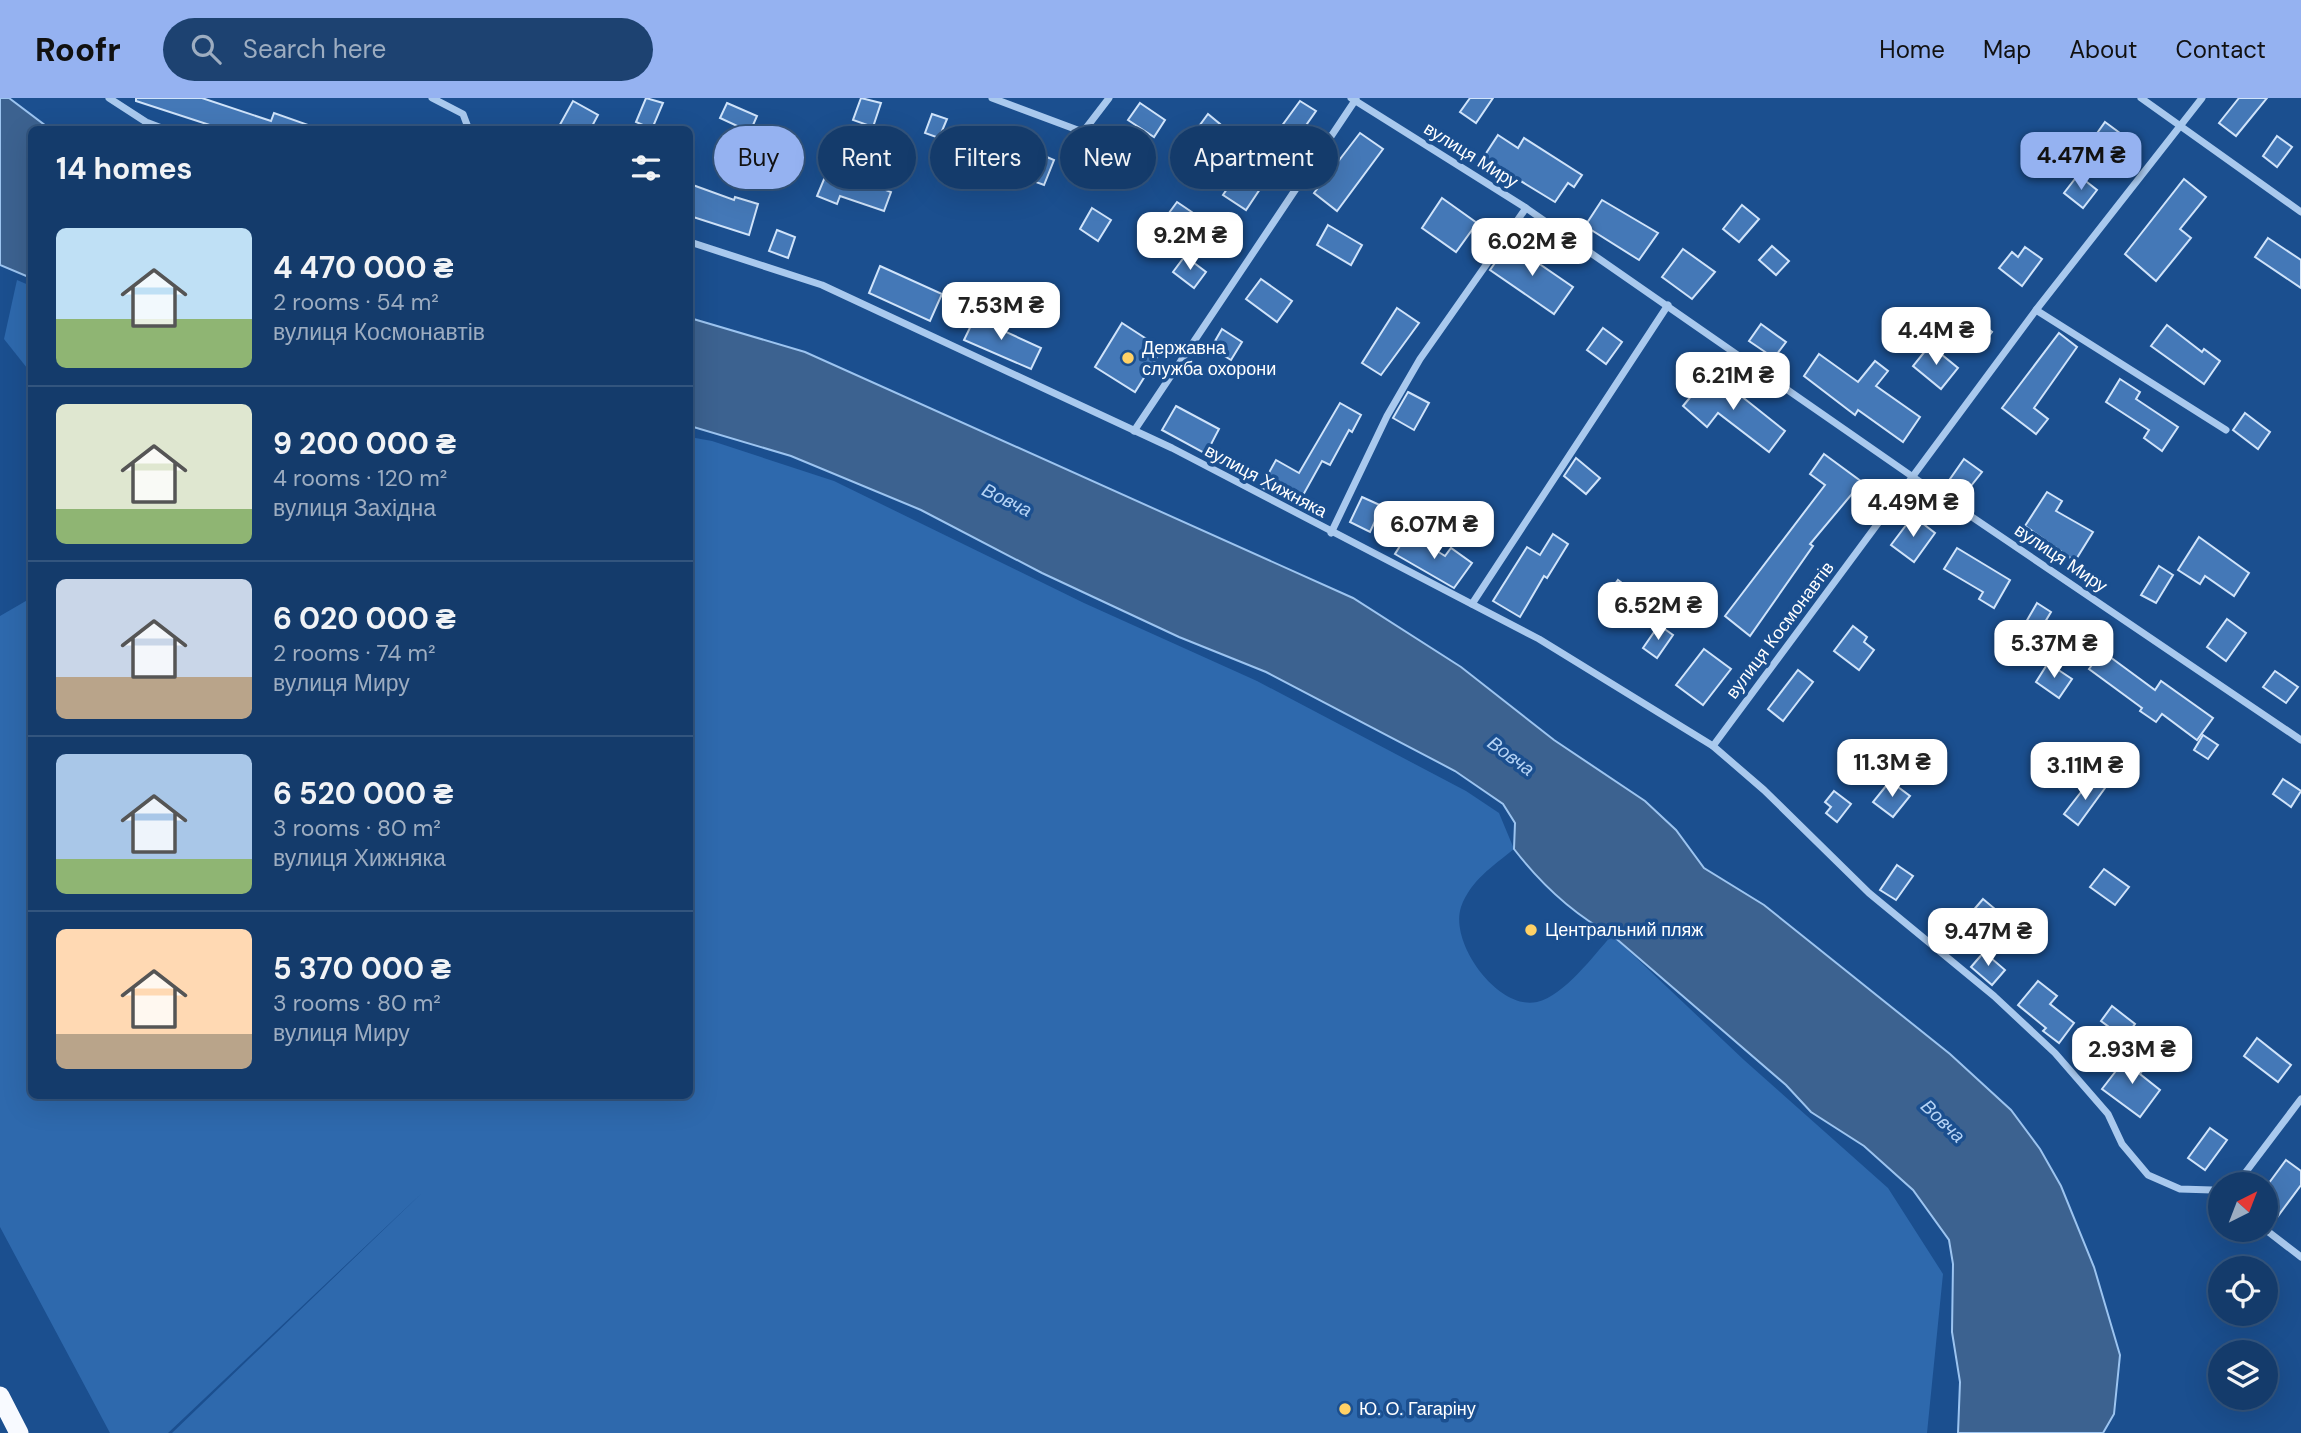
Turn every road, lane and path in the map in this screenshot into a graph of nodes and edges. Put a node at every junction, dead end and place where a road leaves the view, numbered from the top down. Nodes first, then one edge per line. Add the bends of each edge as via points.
1 (109, 98) edge
2 (432, 98) edge
3 (992, 98) edge
4 (1109, 98) edge
5 (2141, 98) edge
6 (2202, 98) edge
7 (1354, 99) edge
8 (156, 126) edge
9 (468, 126) edge
10 (2181, 128) junction
11 (1526, 208) junction
12 (2301, 212) edge
13 (693, 243) edge
14 (1668, 305) junction
15 (2036, 310) junction
16 (2226, 430) dead end
17 (1134, 431) junction
18 (1913, 477) junction
19 (1331, 533) junction
20 (1472, 604) junction
21 (2301, 740) edge
22 (1713, 746) junction
23 (2301, 1099) edge
24 (2246, 1172) edge
25 (2208, 1190) edge
26 (2278, 1239) edge
27 (2301, 1257) edge
28 (0, 1396) edge
29 (19, 1433) edge

1 - 8 street
2 - 9 street via 463,114
3 - 4 street via 1083,132
5 - 10 street
6 - 10 street, вулиця Космонавтів
7 - 11 street, вулиця Миру
7 - 17 street
10 - 12 street
10 - 15 street, вулиця Космонавтів
11 - 14 street, вулиця Миру
11 - 19 street via 1420,359
13 - 17 street, вулиця Хижняка via 822,285
14 - 18 street, вулиця Миру
14 - 20 street
15 - 16 street
15 - 18 street, вулиця Космонавтів
17 - 19 street, вулиця Хижняка
18 - 21 street, вулиця Миру
18 - 22 street, вулиця Космонавтів
19 - 20 street, вулиця Хижняка
20 - 22 street, вулиця Хижняка via 1539,639
22 - 25 street, вулиця Хижняка via 1869,894 1994,996 2055,1053 2108,1114 2122,1144 2148,1174 2180,1189
23 - 24 street
26 - 27 street
28 - 29 highway

